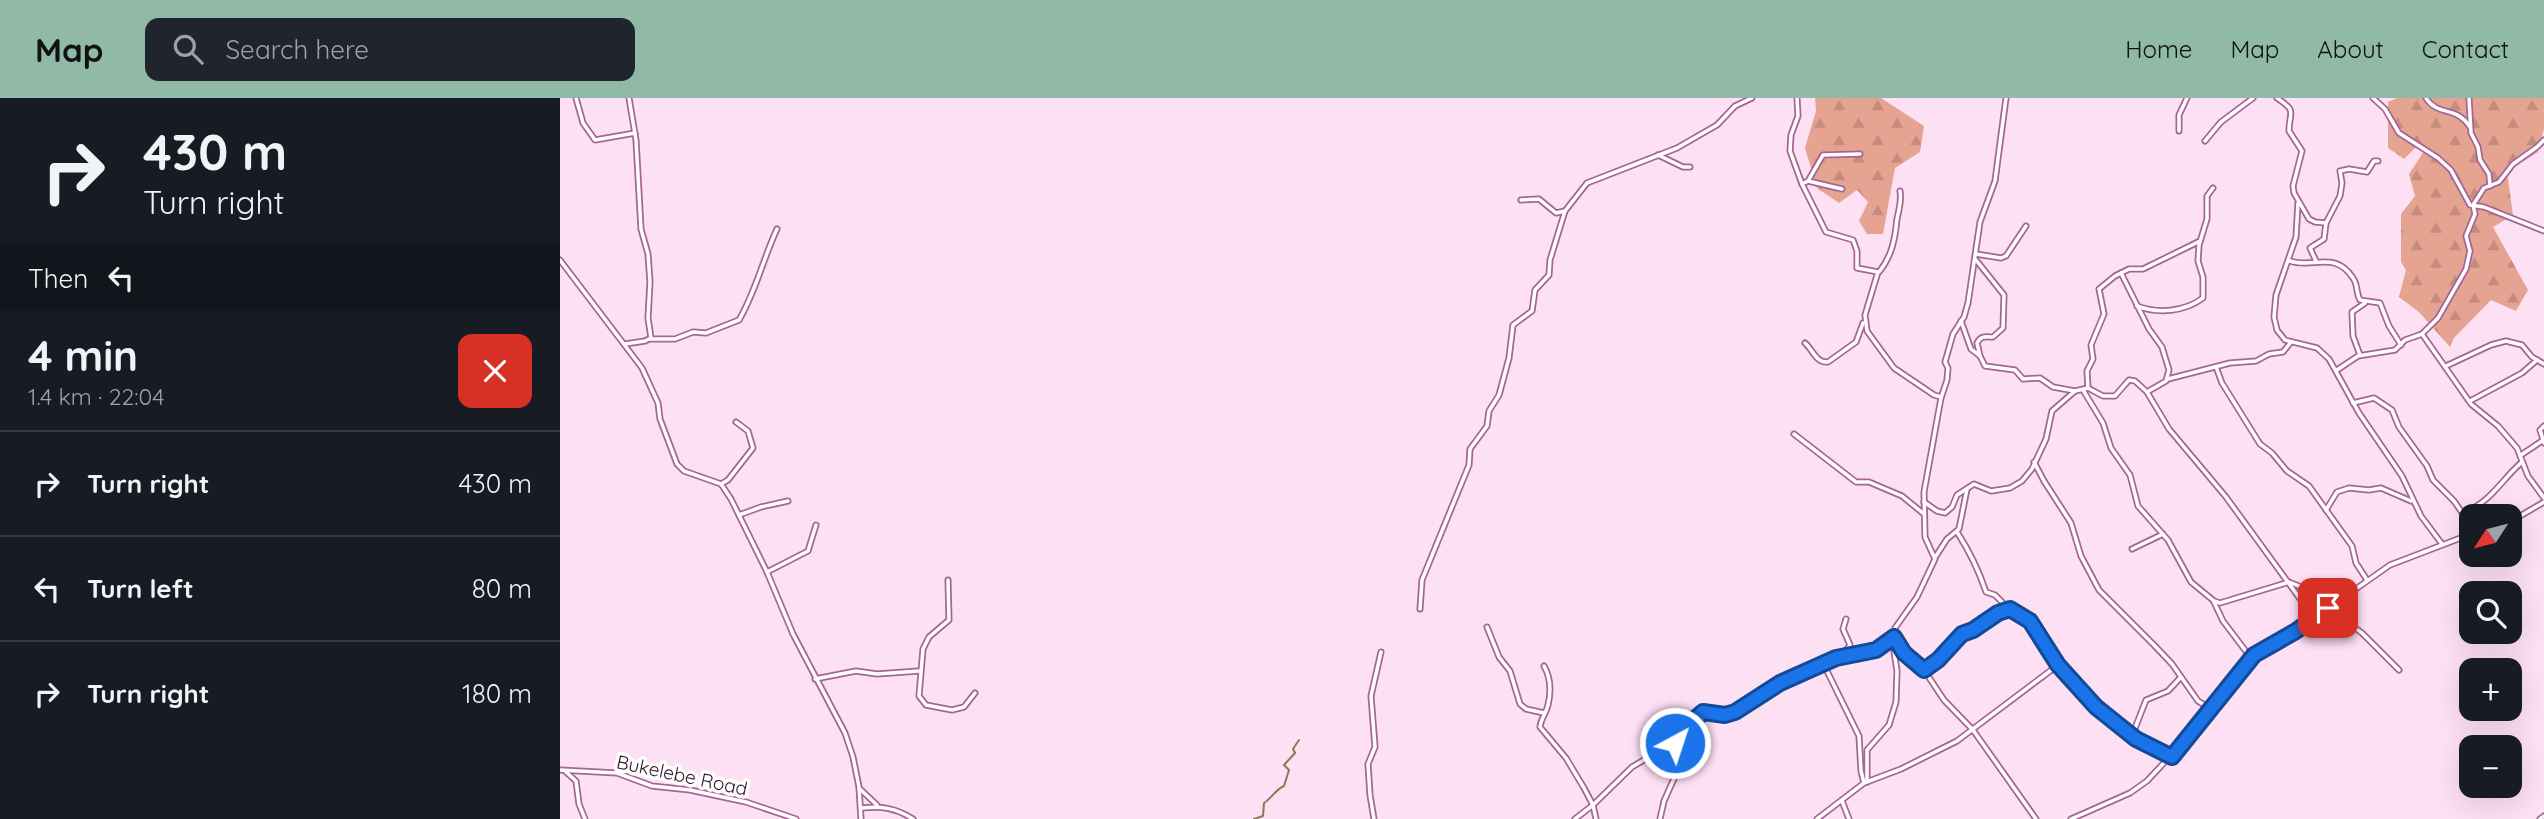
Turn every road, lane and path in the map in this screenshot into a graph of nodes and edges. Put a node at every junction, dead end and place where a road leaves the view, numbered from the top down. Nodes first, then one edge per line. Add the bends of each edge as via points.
1 (576, 98) edge
2 (629, 98) edge
3 (1752, 98) edge
4 (1797, 98) edge
5 (2006, 98) edge
6 (2187, 98) edge
7 (2253, 98) edge
8 (2277, 98) edge
9 (2373, 98) edge
10 (2426, 98) edge
11 (2469, 98) edge
12 (2471, 129) junction
13 (2179, 131) dead end
14 (635, 133) junction
15 (2544, 140) edge
16 (2205, 141) dead end
17 (1860, 154) dead end
18 (1658, 155) junction
19 (2378, 161) dead end
20 (1689, 167) dead end
21 (1808, 181) junction
22 (1802, 184) junction
23 (2490, 186) junction
24 (2213, 188) dead end
25 (1842, 189) dead end
26 (1900, 191) dead end
27 (1521, 200) dead end
28 (2298, 203) junction
29 (2473, 206) junction
30 (1565, 211) junction
31 (2326, 222) junction
32 (2026, 226) dead end
33 (777, 229) dead end
34 (2544, 231) edge
35 (2200, 242) junction
36 (1975, 256) junction
37 (560, 260) edge
38 (2289, 261) junction
39 (2316, 261) junction
40 (2121, 273) junction
41 (1878, 274) junction
42 (2367, 302) junction
43 (2137, 306) junction
44 (1864, 321) junction
45 (1962, 321) junction
46 (2422, 334) junction
47 (650, 339) junction
48 (2291, 342) junction
49 (1805, 343) dead end
50 (625, 344) junction
51 (2401, 345) junction
52 (2360, 355) junction
53 (1980, 356) junction
54 (2538, 360) junction
55 (2544, 364) edge
56 (2446, 366) junction
57 (2216, 367) junction
58 (2336, 371) junction
59 (2168, 379) junction
60 (2086, 389) junction
61 (2075, 391) junction
62 (2147, 392) junction
63 (1941, 398) junction
64 (2470, 401) junction
65 (2353, 403) junction
66 (736, 422) dead end
67 (2544, 426) edge
68 (1794, 434) dead end
69 (2543, 442) edge
70 (2521, 455) junction
71 (2035, 462) junction
72 (2522, 462) junction
73 (728, 480) junction
74 (721, 484) junction
75 (725, 489) junction
76 (1967, 489) junction
77 (2544, 500) edge
78 (788, 501) dead end
79 (2412, 501) junction
80 (1924, 502) junction
81 (2481, 504) edge
82 (2459, 509) edge
83 (2326, 510) junction
84 (1924, 514) junction
85 (2522, 514) edge
86 (739, 515) junction
87 (816, 525) dead end
88 (1957, 532) junction
89 (2163, 534) junction
90 (2459, 538) edge
91 (2442, 544) junction
92 (2132, 550) dead end
93 (1936, 556) junction
94 (767, 572) junction
95 (948, 580) dead end
96 (2367, 580) junction
97 (2289, 582) junction
98 (2345, 595) junction
99 (2214, 601) junction
100 (2328, 608) junction
101 (2010, 609) junction
102 (1419, 610) dead end
103 (2314, 618) junction
104 (1846, 619) dead end
105 (1487, 627) dead end
106 (1893, 638) junction
107 (1381, 652) dead end
108 (1841, 657) junction
109 (2251, 658) junction
110 (1824, 665) junction
111 (2058, 665) junction
112 (1544, 666) dead end
113 (1924, 670) junction
114 (2399, 670) dead end
115 (919, 671) junction
116 (2181, 677) junction
117 (815, 680) junction
118 (975, 693) dead end
119 (2211, 709) junction
120 (1544, 713) junction
121 (1973, 730) junction
122 (2132, 736) junction
123 (1675, 740) junction
124 (2172, 757) junction
125 (561, 770) edge
126 (1865, 783) junction
127 (860, 789) junction
128 (1842, 801) junction
129 (1593, 805) junction
130 (878, 806) junction
131 (861, 808) junction
132 (776, 810) junction
133 (586, 819) edge
134 (780, 819) edge
135 (796, 819) edge
136 (861, 819) edge
137 (913, 819) edge
138 (1374, 819) edge
139 (1575, 819) edge
140 (1596, 819) edge
141 (1660, 819) edge
142 (1817, 819) edge
143 (1849, 819) edge
144 (2036, 819) edge
145 (2071, 819) edge

1 - 14 street via 583,123 596,141
2 - 14 street
3 - 18 street via 1735,106 1715,126
4 - 22 street via 1798,116 1789,147
5 - 36 street via 1995,181 1980,222
6 - 13 street via 2179,115
7 - 16 street
8 - 28 street via 2291,108 2289,131 2302,151 2292,187
9 - 29 street via 2399,133 2451,170
10 - 12 street via 2437,110 2460,115
11 - 12 street
12 - 23 street
14 - 47 street via 641,229 650,275
15 - 23 street
17 - 21 street via 1823,155
18 - 20 street
18 - 30 street via 1589,181
19 - 31 street via 2368,171 2341,170 2338,203
21 - 22 street
21 - 25 street
22 - 41 street via 1826,232 1853,240 1857,268
23 - 29 street
24 - 35 street via 2207,195 2207,219
26 - 41 street via 1896,236
27 - 30 street via 1539,199 1556,213
28 - 31 street via 2311,221
28 - 38 street
29 - 34 street
29 - 46 street via 2475,214 2466,236 2470,251 2466,269 2438,318
30 - 102 street via 1549,275 1535,290 1532,311 1513,325 1510,358 1499,395 1489,411 1487,426 1470,449 1469,465 1422,580
31 - 39 street via 2324,239 2310,248
32 - 36 street via 2006,256
33 - 47 street via 738,322 677,339
35 - 40 street via 2143,269
35 - 43 street via 2202,300 2160,312
36 - 45 street
36 - 53 street via 2005,299 2003,328 1993,337 1980,339
37 - 50 street
38 - 39 street
38 - 48 street via 2277,289 2274,317 2280,335
39 - 42 street via 2345,268 2356,284 2358,298
40 - 43 street
40 - 60 street via 2098,291 2104,314 2091,345 2093,359
41 - 44 street
42 - 51 street via 2380,303
42 - 52 street via 2352,312
43 - 59 street via 2162,347
44 - 49 street via 1856,342 1828,362 1818,359
44 - 63 street via 1894,368
45 - 53 street via 1971,349
45 - 63 street via 1945,362 1947,380
46 - 51 street
46 - 56 street
47 - 50 street
48 - 57 street via 2281,353
48 - 58 street via 2318,349
50 - 74 street via 654,393 677,464
51 - 52 street
52 - 58 street
53 - 61 street via 1990,368 2015,370 2023,379 2040,378 2053,387
54 - 55 street
54 - 56 street via 2522,345 2506,341
54 - 64 street
56 - 64 street
57 - 59 street
57 - 83 street via 2260,444 2308,485
58 - 65 street
59 - 62 street
60 - 61 street
60 - 62 street via 2113,397 2131,379
60 - 89 street via 2111,448 2130,475 2138,506
61 - 71 street via 2052,411
62 - 97 street via 2169,429
63 - 80 street
64 - 70 street
65 - 79 street via 2400,472
65 - 82 street via 2374,398 2390,408 2436,484
66 - 73 street via 748,431 754,448
67 - 69 street via 2540,430
68 - 84 street via 1856,482 1902,496
69 - 70 street
70 - 72 street
71 - 76 street via 2022,481 2010,488 1988,491 1976,484
71 - 116 street via 2071,523 2098,589
72 - 77 street
72 - 81 street
73 - 74 street
73 - 75 street
74 - 75 street
75 - 86 street
76 - 80 street via 1945,513
76 - 88 street
77 - 85 street
78 - 86 street
79 - 83 street via 2381,488 2349,488 2337,492
79 - 91 street
80 - 84 street
83 - 96 street via 2352,546
84 - 93 street via 1925,537
86 - 94 street
87 - 94 street via 808,551
88 - 93 street
88 - 101 street via 1986,592
89 - 92 street
89 - 99 street via 2191,582
90 - 91 street
91 - 96 street via 2390,565
93 - 106 street
94 - 117 street
95 - 115 street via 948,620 926,642
96 - 98 street
97 - 98 street via 2310,592
97 - 99 street via 2228,602
97 - 103 street
98 - 100 street
99 - 109 street via 2224,624
100 - 103 street
100 - 114 street via 2362,633
101 - 111 street via 2030,621
101 - 113 street via 1962,634
103 - 109 street
104 - 108 street via 1844,631 1850,645
105 - 120 street via 1510,671 1520,704
106 - 108 street via 1869,652
106 - 113 street
106 - 126 street via 1896,702 1889,725 1867,750
107 - 138 street via 1371,696 1374,747 1368,764
108 - 110 street
109 - 119 street
110 - 123 street via 1780,683 1735,712 1703,712
110 - 126 street via 1859,736
111 - 121 street
111 - 122 street via 2096,707
112 - 120 street via 1550,683
113 - 121 street
115 - 117 street via 856,671
115 - 118 street via 919,696 926,705 953,710
116 - 119 street via 2198,701
116 - 122 street via 2168,691 2146,699
117 - 127 street via 845,733
119 - 124 street
120 - 129 street via 1542,731 1566,758
121 - 126 street via 1928,756
121 - 144 street
122 - 124 street
123 - 129 street via 1632,767
123 - 141 street via 1681,763
124 - 145 street via 2130,793
125 - 132 street, Bukelebe Road via 617,773 652,786
125 - 133 street via 576,781
126 - 128 street
127 - 130 street
127 - 131 street
128 - 142 street
128 - 143 street
129 - 139 street
129 - 140 street
130 - 131 street
130 - 137 street
131 - 136 street
132 - 134 street
132 - 135 street, Bukelebe Road

